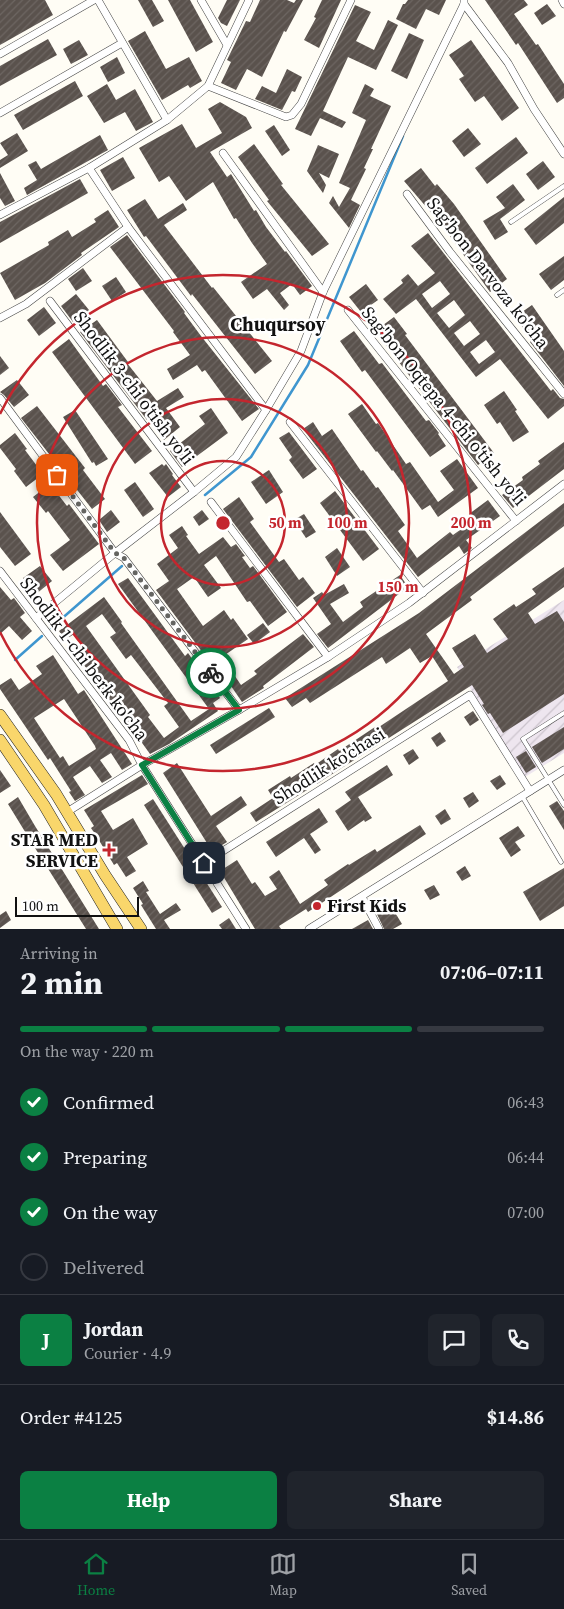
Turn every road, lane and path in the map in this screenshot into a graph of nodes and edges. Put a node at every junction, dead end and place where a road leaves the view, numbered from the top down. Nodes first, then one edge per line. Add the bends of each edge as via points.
1 (96, 0) edge
2 (201, 0) edge
3 (249, 0) edge
4 (351, 0) edge
5 (562, 0) edge
6 (464, 2) edge
7 (564, 4) edge
8 (122, 43) junction
9 (227, 45) junction
10 (0, 54) edge
11 (208, 86) junction
12 (0, 113) edge
13 (167, 120) junction
14 (223, 154) dead end
15 (564, 154) edge
16 (89, 168) junction
17 (564, 186) edge
18 (407, 194) dead end
19 (0, 214) edge
20 (511, 222) dead end
21 (128, 226) junction
22 (564, 290) edge
23 (323, 292) junction
24 (557, 295) dead end
25 (50, 301) dead end
26 (348, 310) dead end
27 (0, 318) edge
28 (564, 394) edge
29 (0, 398) edge
30 (266, 410) junction
31 (290, 422) dead end
32 (564, 484) edge
33 (194, 492) junction
34 (211, 502) dead end
35 (516, 521) junction
36 (115, 553) junction
37 (0, 571) edge
38 (423, 593) junction
39 (36, 618) junction
40 (328, 657) junction
41 (239, 710) junction
42 (564, 714) edge
43 (0, 715) edge
44 (0, 740) edge
45 (142, 765) junction
46 (564, 770) edge
47 (549, 780) junction
48 (530, 791) junction
49 (522, 796) junction
50 (564, 805) edge
51 (67, 812) junction
52 (53, 821) junction
53 (561, 862) dead end
54 (204, 863) junction
55 (362, 897) junction
56 (117, 929) edge
57 (141, 929) edge
58 (246, 929) edge
59 (309, 929) edge
60 (379, 929) edge

1 - 8 street
1 - 10 street
2 - 9 street
3 - 9 street
4 - 11 street via 301,104 292,115 286,118
5 - 7 street
6 - 15 street via 508,62
6 - 23 street
8 - 12 street
8 - 13 street
9 - 11 street
11 - 13 street
13 - 16 street
14 - 23 street
16 - 19 street
16 - 21 street
17 - 20 lane
18 - 28 street, Sag'bon Darvoza ko'cha
21 - 27 street via 26,304
21 - 30 street
22 - 24 lane
23 - 30 street via 301,351
25 - 33 street, Shodlik 3-chi o'tish yo'li
26 - 35 street, Sag'bon Oqtepa 4-chi o'tish yo'li
29 - 36 street
30 - 33 street via 236,457
31 - 38 street
32 - 35 street
33 - 36 street
34 - 40 street
35 - 38 street
36 - 39 street
36 - 41 street via 124,558
37 - 39 street, Shodlik 1-chi berk ko'cha
38 - 40 street
39 - 45 street, Shodlik 1-chi berk ko'cha via 129,740
40 - 41 street
41 - 45 street
42 - 47 lane via 523,739
43 - 51 main road
44 - 52 main road
45 - 51 street
45 - 54 street, Shodlik 1-chi berk ko'cha
46 - 47 street
47 - 48 street
47 - 50 lane
48 - 49 street
48 - 54 street, Shodlik ko'chasi via 470,695
49 - 53 lane
49 - 55 street
51 - 52 main road
51 - 57 main road
52 - 56 main road
54 - 58 street, Shodlik 1-chi berk ko'cha
55 - 59 street
55 - 60 street

